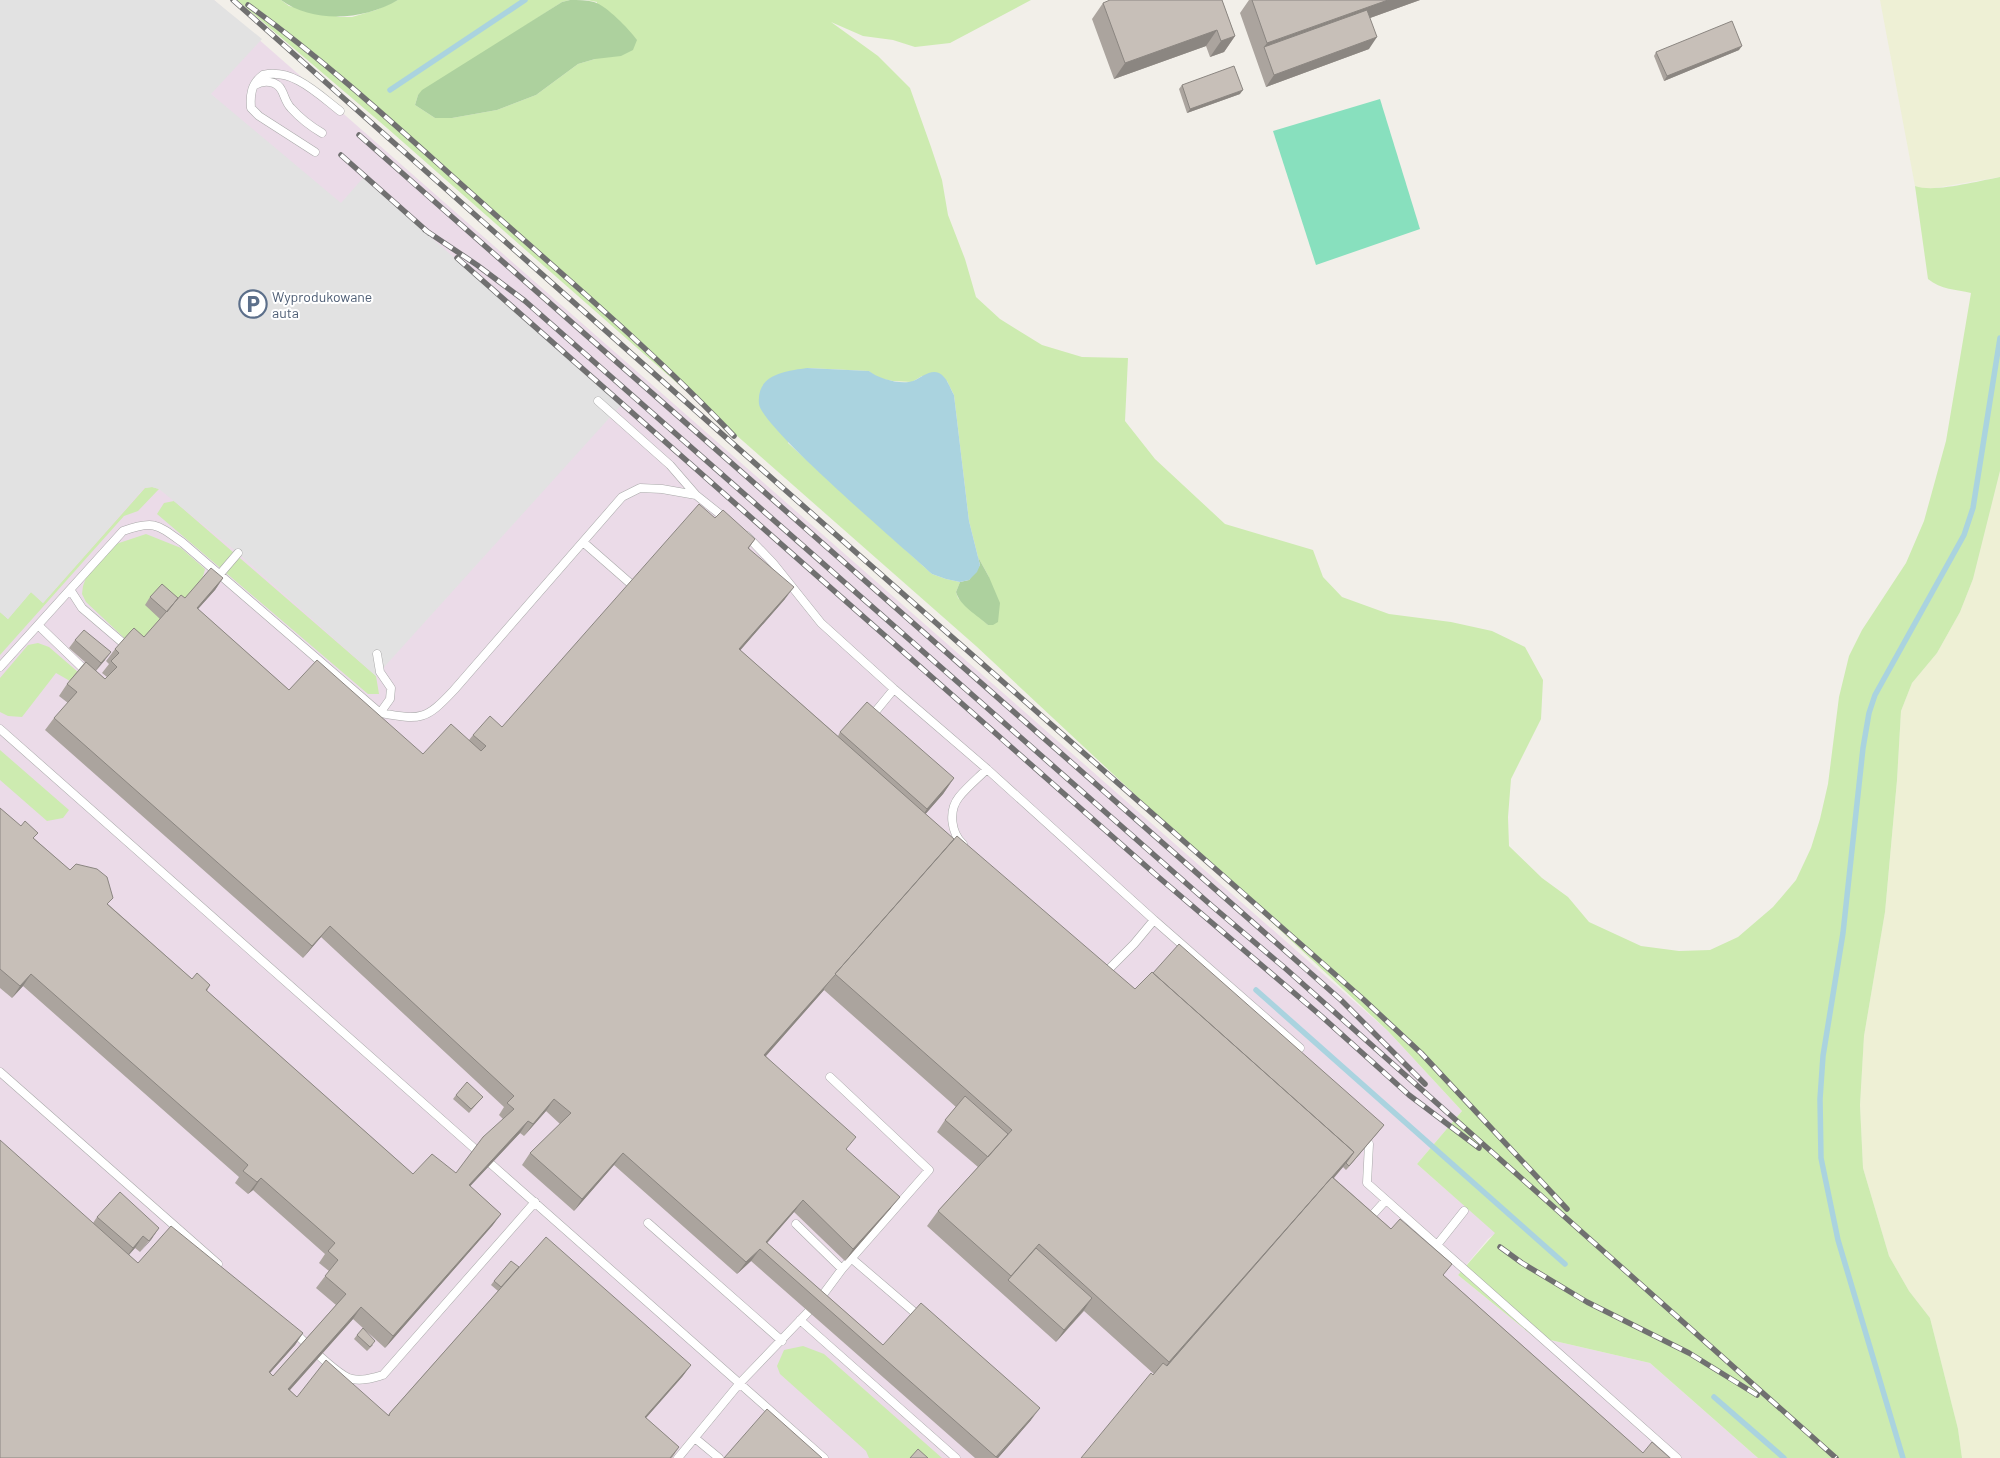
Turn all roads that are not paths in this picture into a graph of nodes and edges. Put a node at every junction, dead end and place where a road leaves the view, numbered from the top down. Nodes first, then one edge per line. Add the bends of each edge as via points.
1 (253, 86) junction
2 (340, 111) dead end
3 (322, 133) dead end
4 (315, 152) dead end
5 (598, 401) dead end
6 (696, 495) junction
7 (732, 524) edge
8 (739, 529) edge
9 (583, 542) junction
10 (238, 553) dead end
11 (220, 574) junction
12 (631, 584) edge
13 (71, 590) junction
14 (38, 625) junction
15 (122, 643) edge
16 (377, 654) dead end
17 (0, 667) edge
18 (96, 680) edge
19 (894, 689) junction
20 (380, 713) junction
21 (866, 723) edge
22 (0, 729) edge
23 (988, 769) junction
24 (971, 851) edge
25 (1154, 920) junction
26 (1100, 965) edge
27 (1300, 1048) edge
28 (0, 1072) edge
29 (830, 1077) dead end
30 (1369, 1144) edge
31 (475, 1149) edge
32 (491, 1164) edge
33 (1386, 1200) junction
34 (535, 1202) junction
35 (1464, 1211) dead end
36 (648, 1223) dead end
37 (796, 1224) edge
38 (1364, 1224) edge
39 (1437, 1245) junction
40 (851, 1258) junction
41 (223, 1269) edge
42 (842, 1269) junction
43 (815, 1305) edge
44 (809, 1311) dead end
45 (800, 1320) junction
46 (925, 1322) edge
47 (285, 1324) edge
48 (782, 1341) junction
49 (739, 1384) junction
50 (696, 1439) junction
51 (678, 1458) edge
52 (719, 1458) edge
53 (824, 1458) edge
54 (956, 1458) edge
55 (1677, 1458) edge

1 - 2 lane via 263,75 278,73 302,83
1 - 3 lane via 267,81 277,85 292,110
1 - 4 lane via 251,108
5 - 6 lane via 670,465
6 - 7 lane
6 - 9 lane via 640,488 622,497
8 - 19 lane via 773,563 821,623
9 - 12 lane
9 - 20 lane via 439,706 425,716
10 - 11 lane
11 - 13 lane via 161,527 143,524 123,531
11 - 20 lane
13 - 14 lane
13 - 15 lane via 82,608
14 - 17 lane
14 - 18 lane
16 - 20 lane via 380,672 391,688 390,699
19 - 21 lane
19 - 23 lane
22 - 31 lane
23 - 24 lane via 958,798 953,812 952,824 957,838
23 - 25 lane
25 - 26 lane via 1107,971
25 - 27 lane
28 - 41 lane
29 - 40 lane via 929,1170
30 - 33 lane via 1367,1183
32 - 34 lane
33 - 38 lane
33 - 39 lane
34 - 47 lane via 383,1375 364,1380 350,1379
34 - 49 lane
35 - 39 lane
36 - 48 lane
37 - 42 lane
39 - 55 lane
40 - 42 lane
40 - 46 lane
42 - 43 lane
44 - 45 lane
45 - 48 lane
45 - 54 lane
48 - 49 lane
49 - 50 lane
49 - 53 lane
50 - 51 lane
50 - 52 lane

